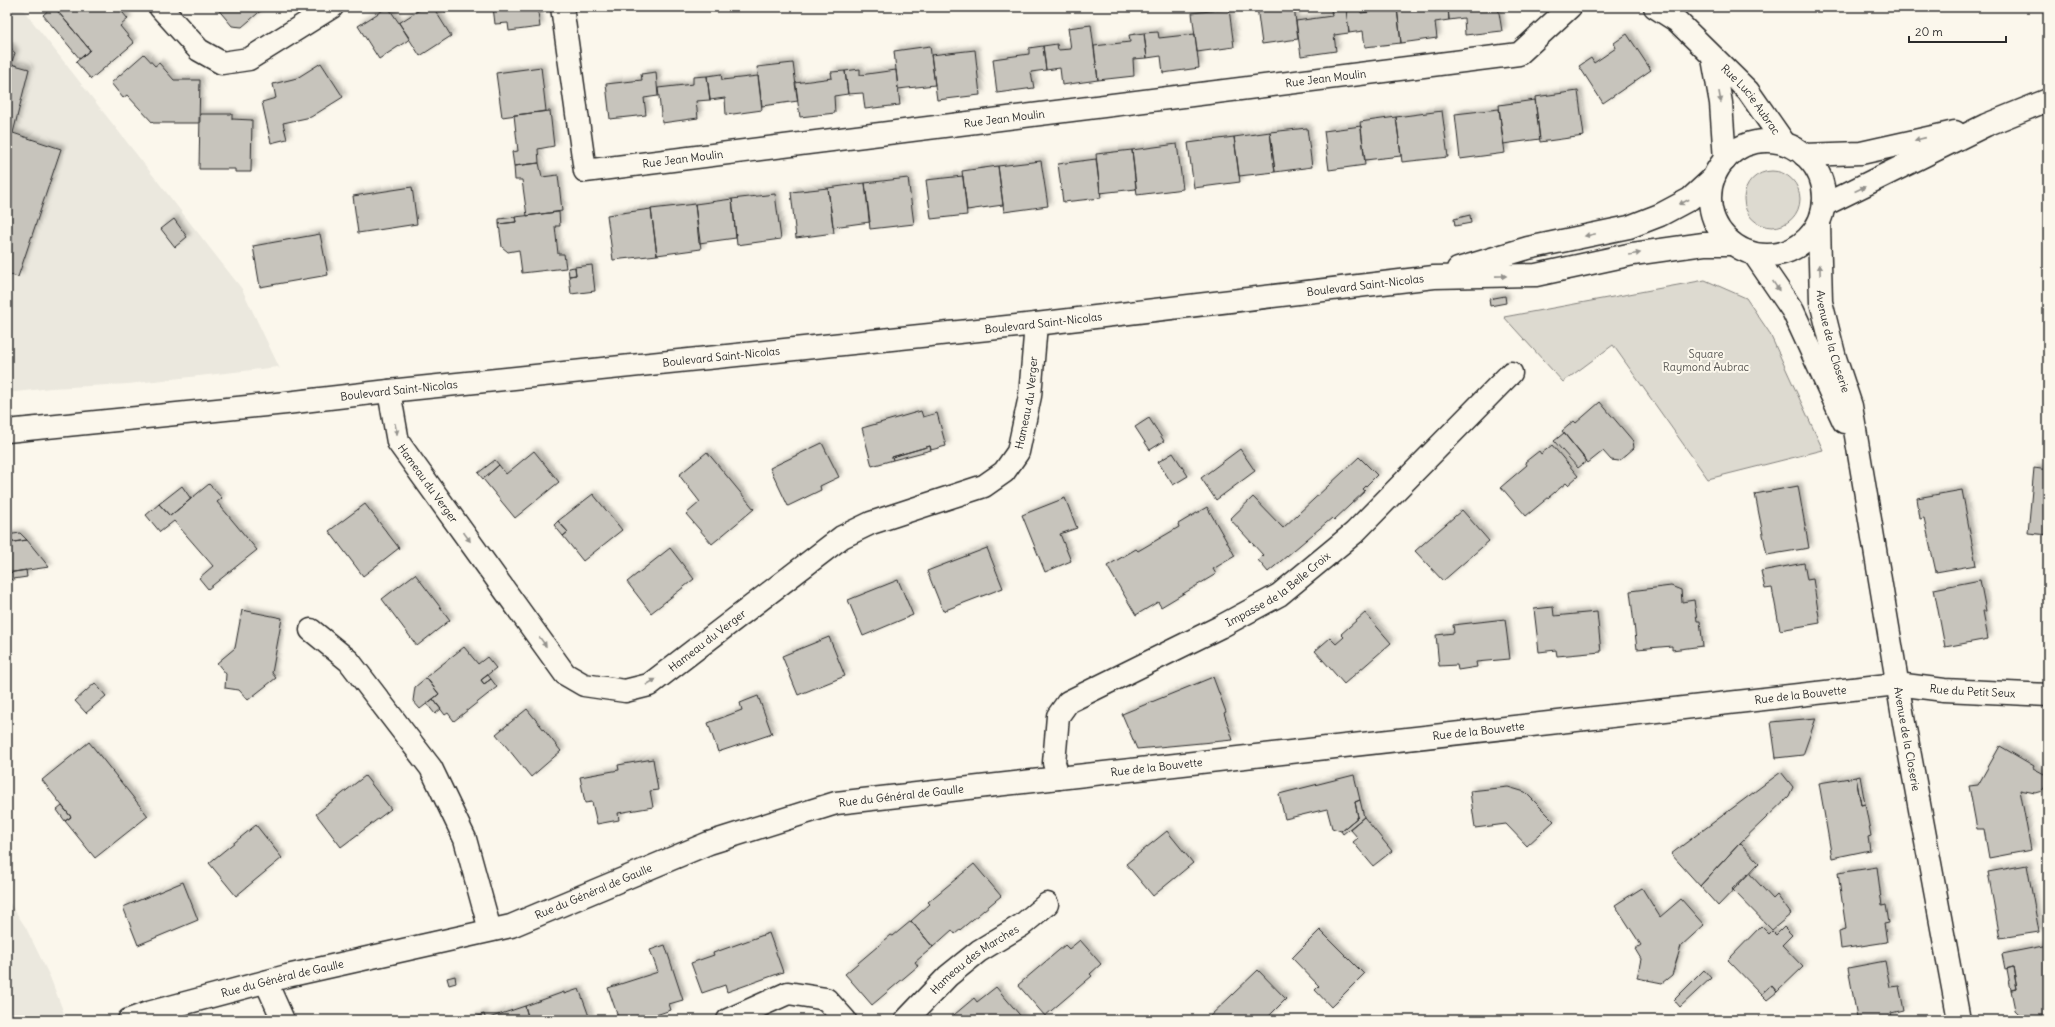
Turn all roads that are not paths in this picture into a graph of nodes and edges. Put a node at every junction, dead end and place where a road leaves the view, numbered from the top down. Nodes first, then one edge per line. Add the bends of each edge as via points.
1 (160, 7) edge
2 (332, 7) edge
3 (562, 7) edge
4 (1570, 7) edge
5 (1655, 7) edge
6 (1713, 58) junction
7 (2048, 100) edge
8 (1986, 125) junction
9 (1785, 144) junction
10 (1804, 155) junction
11 (1720, 169) junction
12 (1822, 215) junction
13 (1733, 244) junction
14 (1754, 254) junction
15 (1434, 277) junction
16 (1036, 324) junction
17 (1511, 373) dead end
18 (389, 391) junction
19 (7, 431) edge
20 (1860, 458) junction
21 (311, 630) dead end
22 (1898, 684) junction
23 (2048, 695) edge
24 (1059, 778) junction
25 (1047, 904) dead end
26 (490, 930) junction
27 (266, 982) junction
28 (130, 1020) edge
29 (283, 1020) edge
30 (728, 1020) edge
31 (844, 1020) edge
32 (906, 1020) edge
33 (1959, 1020) edge

1 - 2 street via 199,50 222,63 249,59
3 - 4 street, Rue Jean Moulin via 585,171 1519,54
5 - 6 street, Rue Lucie Aubrac via 1677,21
6 - 9 street, Rue Lucie Aubrac via 1748,91
6 -> 11 street, Rue Lucie Aubrac via 1721,104
7 - 8 street
8 -> 10 street via 1861,153
12 -> 8 street
9 - 10 street
9 - 11 street via 1769,141 1753,143 1737,150
10 - 12 street via 1816,169 1824,186
11 - 13 street via 1710,196 1712,214 1720,231
11 -> 15 street, Boulevard Saint-Nicolas via 1690,199 1660,215 1628,227 1528,248
12 - 14 street via 1807,240 1792,250 1773,256
20 -> 12 street, Avenue de la Closerie via 1851,406 1835,358 1821,302
13 - 14 street
15 -> 13 street, Boulevard Saint-Nicolas via 1536,275 1633,254 1704,244
14 -> 20 street, Avenue de la Closerie via 1793,311
15 - 16 street, Boulevard Saint-Nicolas
16 - 18 street, Boulevard Saint-Nicolas
18 -> 16 street, Hameau du Verger via 398,442 565,674 584,685 625,692 649,685 842,537 871,523 984,486 1004,472 1018,452 1030,396
17 - 24 street, Impasse de la Belle Croix via 1354,533 1279,595 1068,702 1058,716 1054,763
18 - 19 street, Boulevard Saint-Nicolas
20 - 22 street, Avenue de la Closerie
21 - 26 street via 349,661 431,768 465,839
22 - 23 street, Rue du Petit Seux via 1944,690
22 - 24 street, Rue de la Bouvette
22 - 33 street, Avenue de la Closerie
24 - 26 street, Rue du Général de Gaulle via 836,803 709,843 511,926
25 - 32 street, Hameau des Marches via 1022,925 980,951 948,976
26 - 27 street, Rue du Général de Gaulle
27 - 28 street, Rue du Général de Gaulle
27 - 29 street
30 - 31 street via 788,993 826,999

